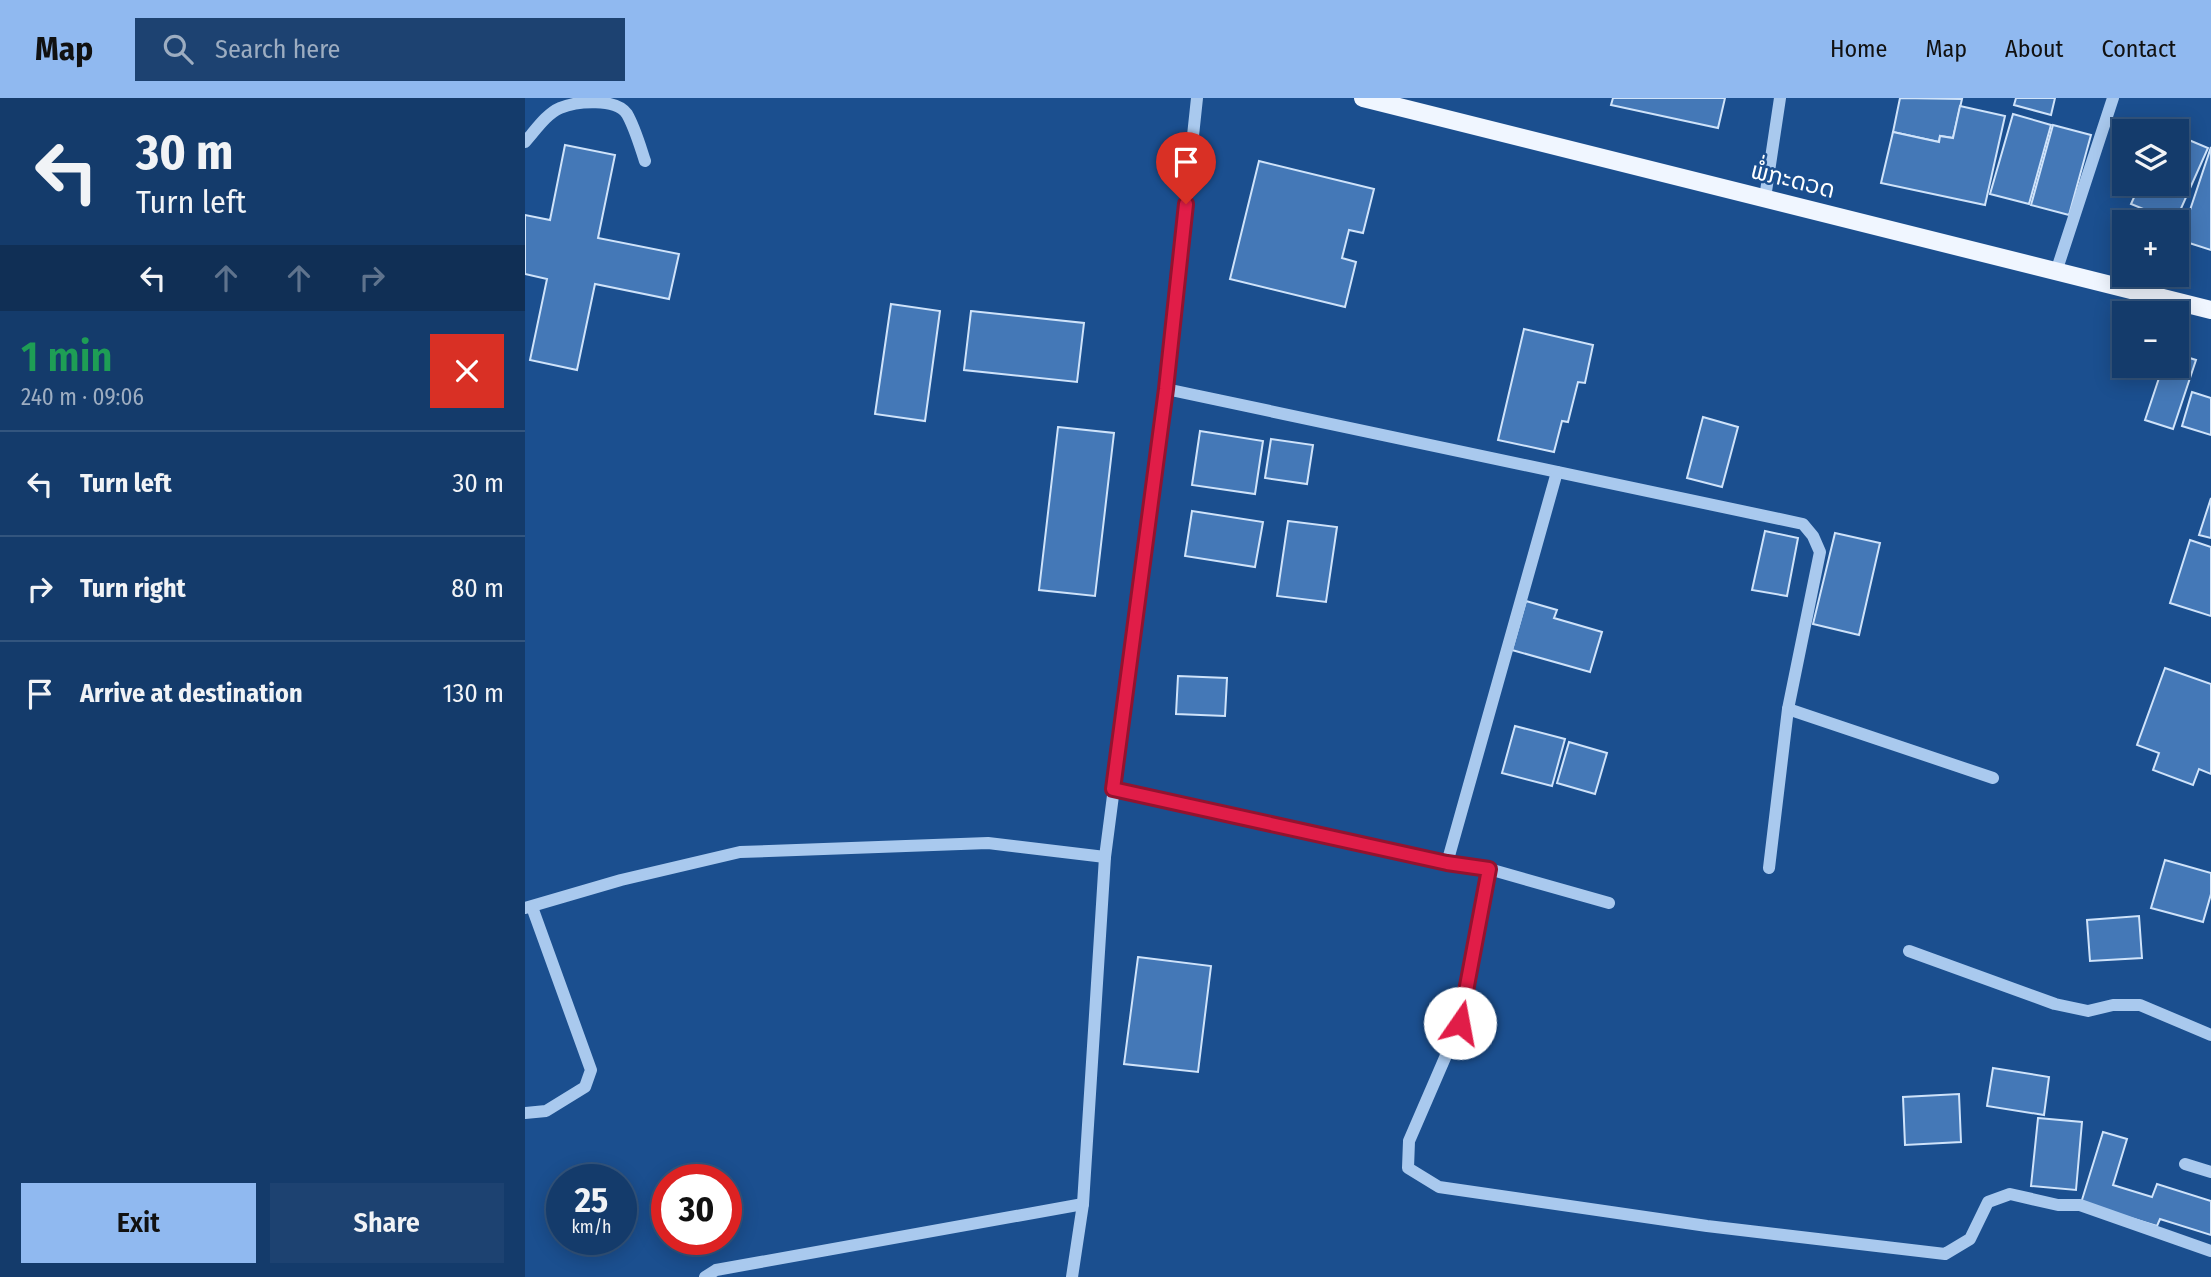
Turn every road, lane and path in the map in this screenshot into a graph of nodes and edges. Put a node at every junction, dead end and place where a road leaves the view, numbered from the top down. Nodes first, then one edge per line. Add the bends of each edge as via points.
1 (1197, 98) edge
2 (1363, 98) edge
3 (1780, 98) edge
4 (2113, 98) edge
5 (525, 142) edge
6 (645, 161) dead end
7 (1765, 198) junction
8 (2056, 272) junction
9 (2211, 310) edge
10 (1166, 389) junction
11 (1557, 472) junction
12 (1788, 709) junction
13 (1993, 778) dead end
14 (1113, 789) junction
15 (1105, 857) junction
16 (1447, 863) junction
17 (1769, 868) dead end
18 (1489, 869) junction
19 (1609, 903) dead end
20 (528, 907) edge
21 (1909, 951) dead end
22 (2211, 1034) edge
23 (525, 1113) edge
24 (2185, 1164) dead end
25 (2211, 1172) edge
26 (1083, 1203) junction
27 (2211, 1251) edge
28 (705, 1277) edge
29 (1072, 1277) edge

1 - 10 street
2 - 7 main road, ພໍ່ກະດວດ
3 - 7 street
4 - 8 street
5 - 6 street via 559,108 600,101 627,112
7 - 8 main road, ພໍ່ກະດວດ
8 - 9 main road, ພໍ່ກະດວດ
10 - 11 street
10 - 14 street
11 - 12 street via 1803,524 1820,552
11 - 16 street
12 - 13 street
12 - 17 street
14 - 15 street
14 - 16 street
15 - 20 street via 988,843 740,852
15 - 26 street
16 - 18 street
18 - 19 street
18 - 27 street via 1460,1023 1409,1141 1408,1168 1439,1187 1707,1227 1945,1254 1970,1239 1988,1202 2010,1194 2080,1205
20 - 23 street via 591,1070 585,1087 546,1111
21 - 22 street via 2055,1004 2088,1011 2140,1005
24 - 25 street
26 - 28 street via 716,1270
26 - 29 street

